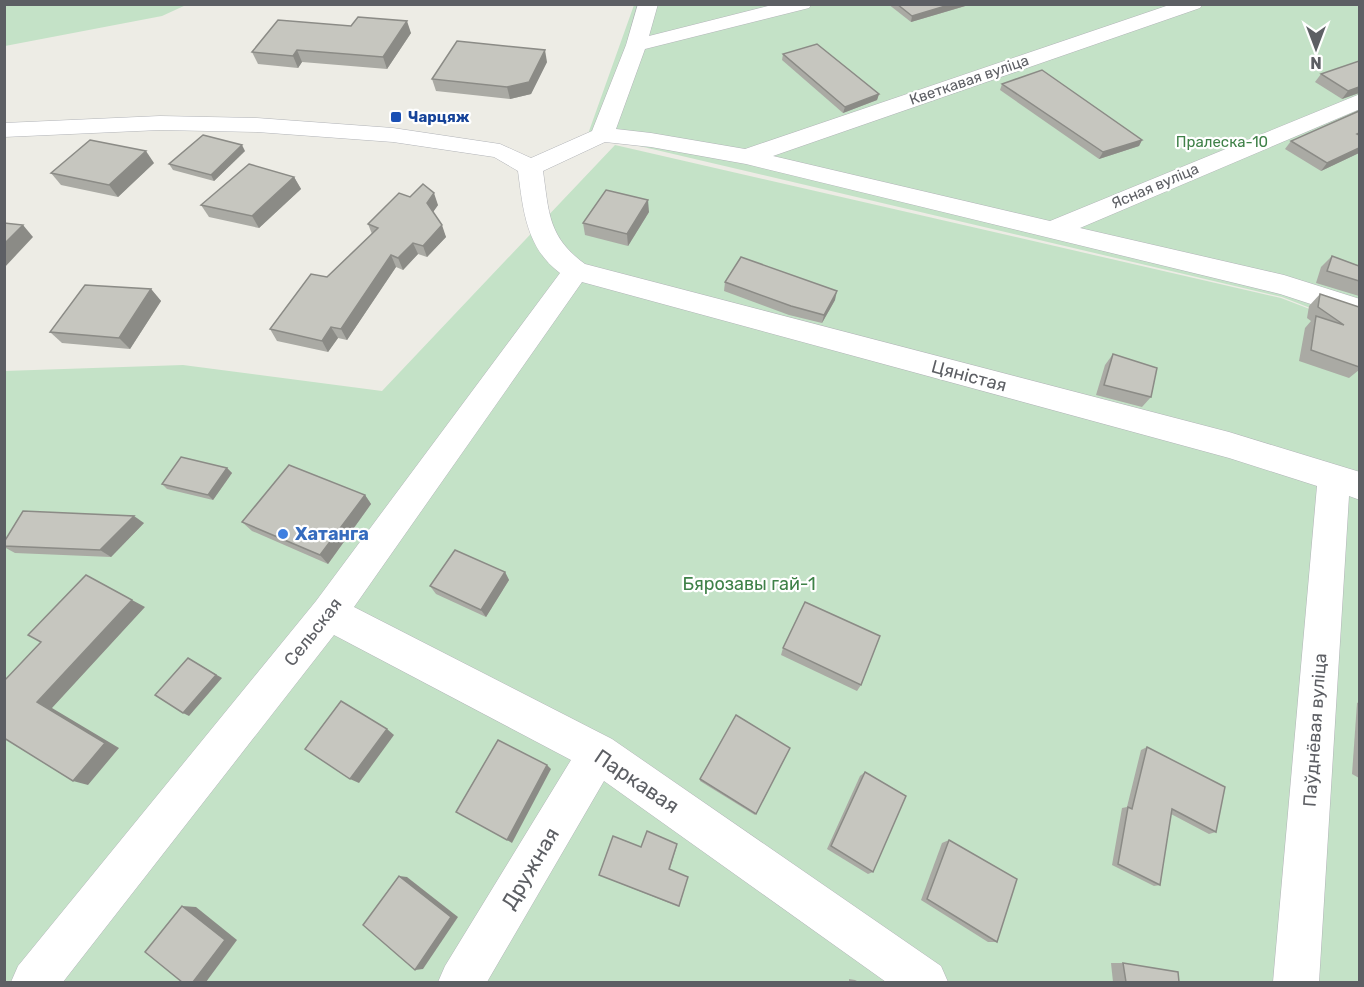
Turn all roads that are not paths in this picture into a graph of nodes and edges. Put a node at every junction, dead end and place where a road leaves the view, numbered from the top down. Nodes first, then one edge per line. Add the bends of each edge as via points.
1 (648, 4) edge
2 (802, 4) edge
3 (1193, 4) edge
4 (636, 45) junction
5 (1359, 101) edge
6 (4, 130) edge
7 (602, 135) junction
8 (746, 157) junction
9 (530, 167) junction
10 (1051, 230) junction
11 (576, 271) junction
12 (1359, 310) edge
13 (1347, 481) edge
14 (329, 613) junction
15 (598, 753) junction
16 (34, 982) edge
17 (461, 982) edge
18 (925, 982) edge
19 (1296, 982) edge

1 - 4 street
2 - 4 street
3 - 8 street, Кветкавая вуліца
4 - 7 street
5 - 10 street, Ясная вуліца
6 - 9 street via 160,123 257,124 393,135 500,151
7 - 8 street
7 - 9 street
8 - 10 street
9 - 11 street via 539,222 548,247
10 - 12 street via 1284,285
11 - 13 street, Цяністая via 1218,442
11 - 14 street, Сельская
13 - 19 street, Паўднёвая вуліца
14 - 15 street, Паркавая
14 - 16 street, Сельская
15 - 17 street, Дружная
15 - 18 street, Паркавая

